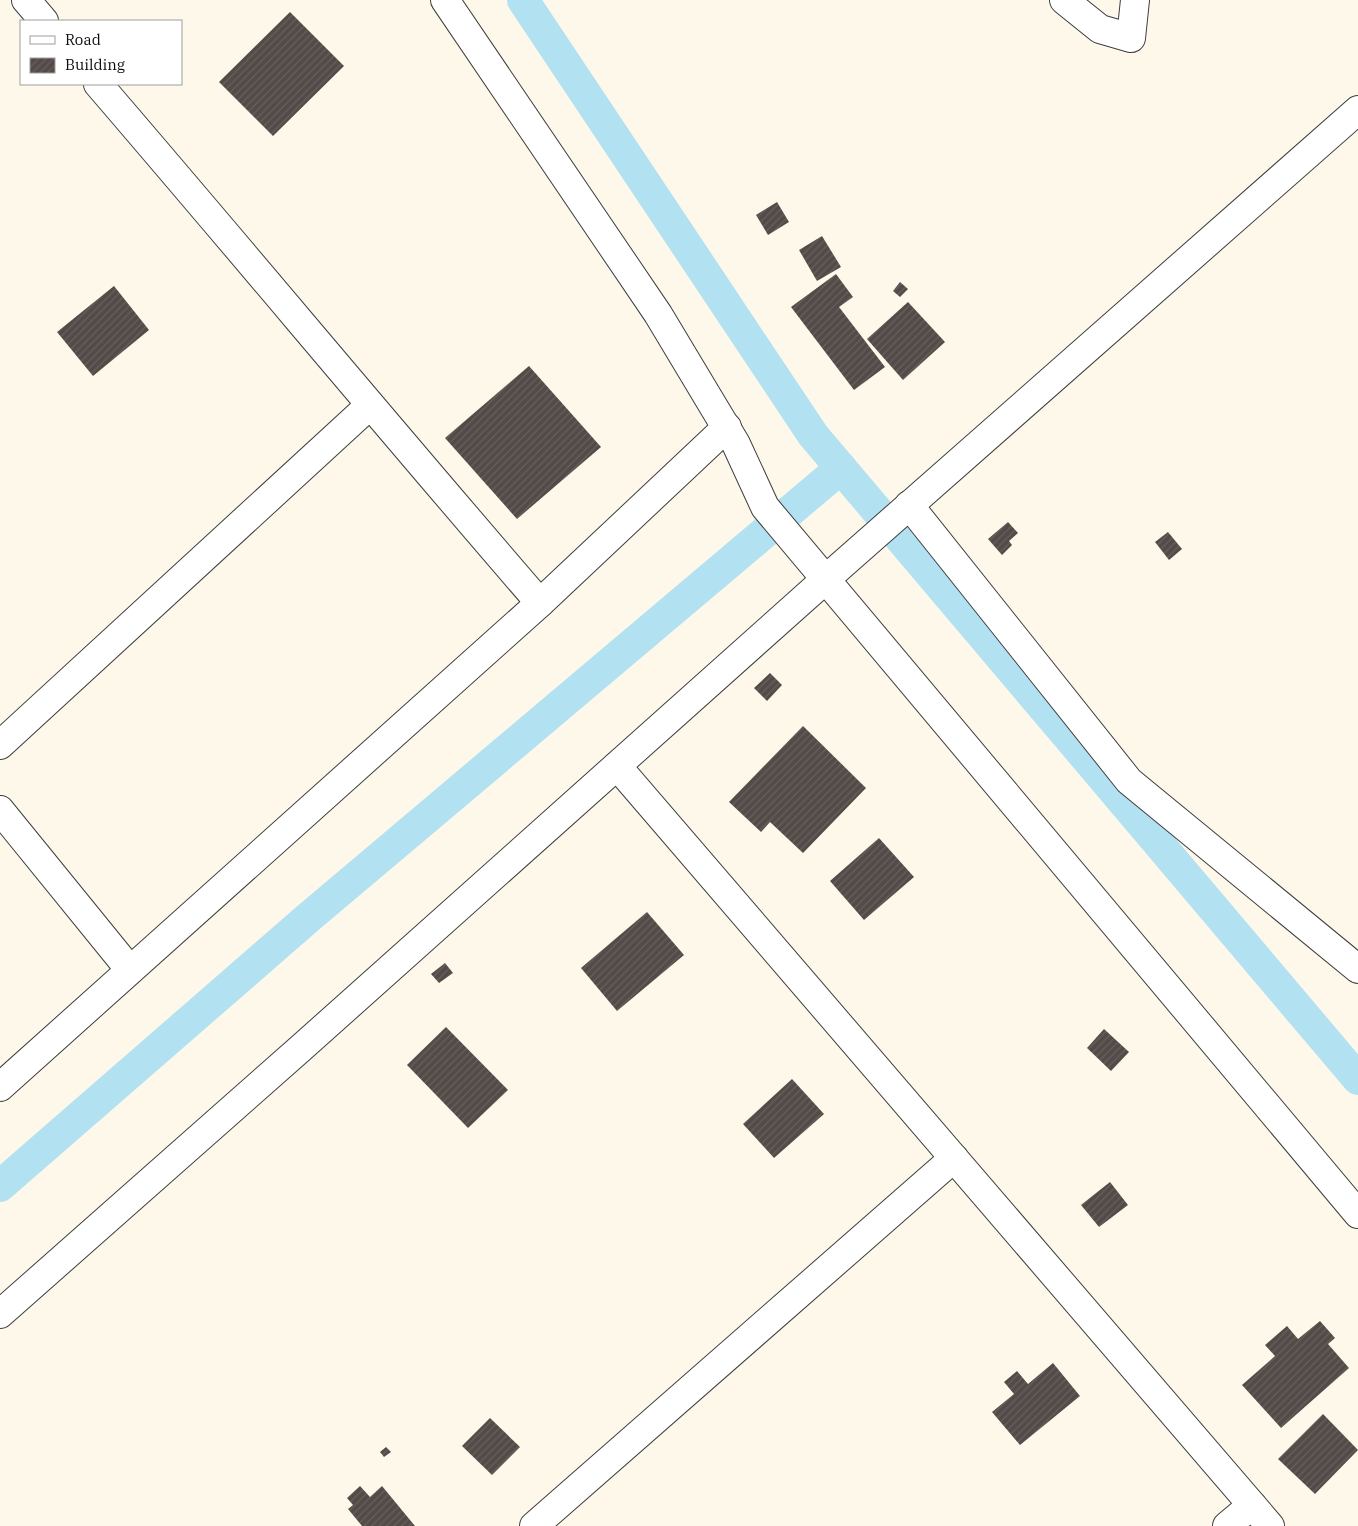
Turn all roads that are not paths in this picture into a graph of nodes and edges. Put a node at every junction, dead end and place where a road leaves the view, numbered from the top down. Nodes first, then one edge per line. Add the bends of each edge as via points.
1 (26, 0) edge
2 (445, 0) edge
3 (1064, 0) edge
4 (1135, 0) edge
5 (43, 20) edge
6 (99, 85) edge
7 (1358, 110) edge
8 (369, 406) junction
9 (727, 427) junction
10 (910, 505) junction
11 (826, 578) junction
12 (540, 603) junction
13 (0, 745) edge
14 (617, 766) junction
15 (0, 810) edge
16 (1358, 969) edge
17 (130, 970) junction
18 (0, 1087) edge
19 (954, 1158) junction
20 (1358, 1214) edge
21 (0, 1314) edge
22 (1252, 1505) junction
23 (534, 1526) edge
24 (1228, 1526) edge
25 (1270, 1526) edge

1 - 5 street
2 - 9 street via 658,314
3 - 4 street via 1100,29 1131,38
6 - 8 street
7 - 10 street
8 - 12 street
8 - 13 street
9 - 11 street via 765,507
9 - 12 street
10 - 11 street
10 - 16 street via 1129,781
11 - 14 street
11 - 20 street
12 - 17 street
14 - 19 street
14 - 21 street
15 - 17 street
17 - 18 street
19 - 22 street
19 - 23 street
22 - 24 street
22 - 25 street

